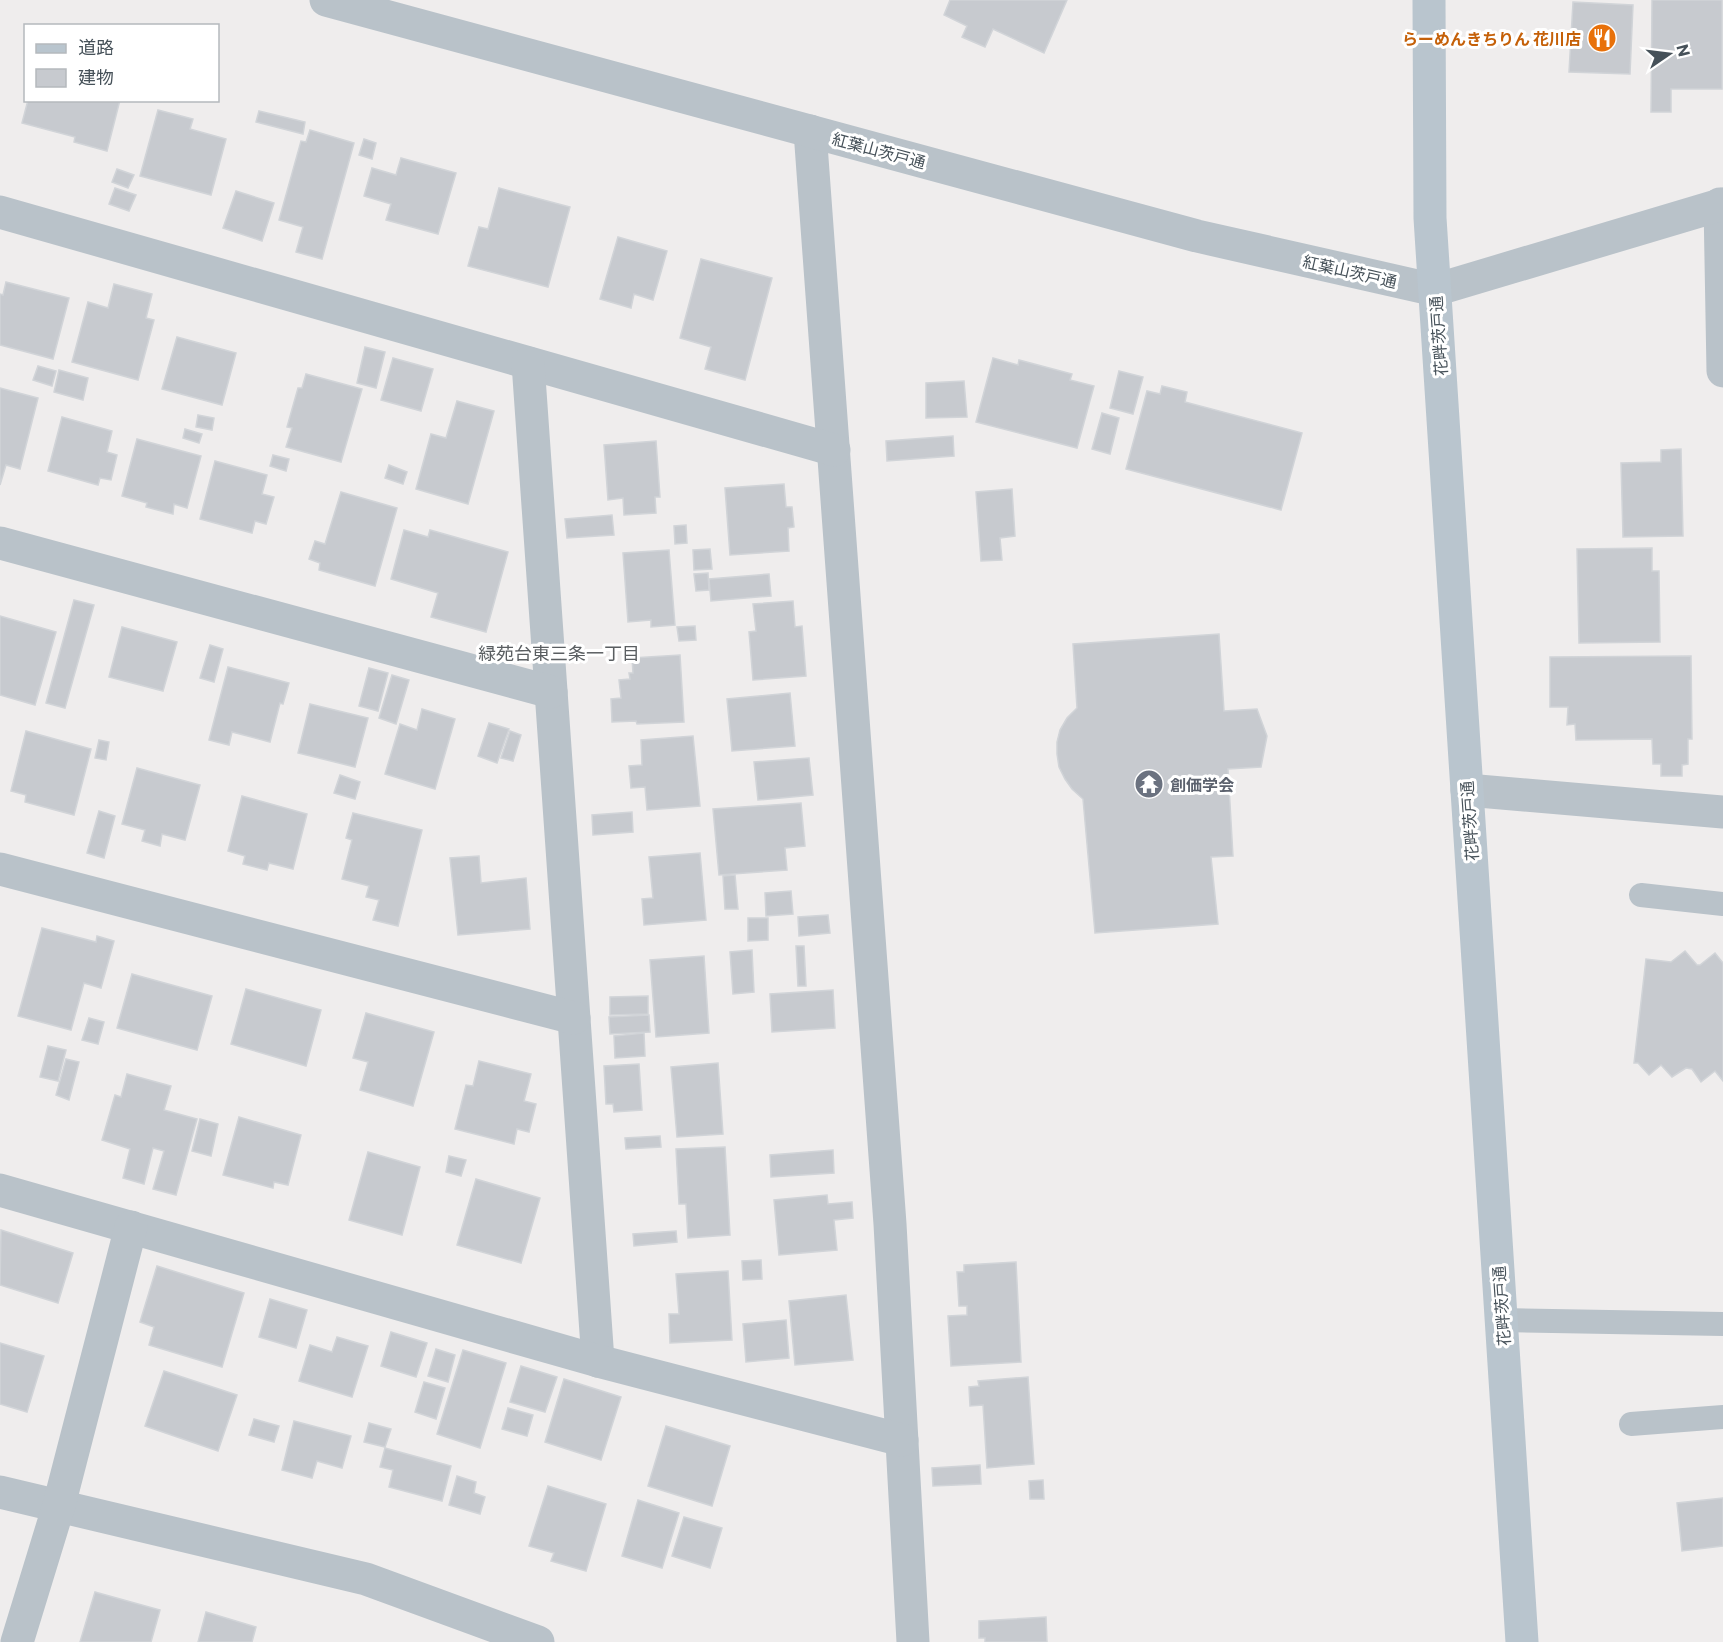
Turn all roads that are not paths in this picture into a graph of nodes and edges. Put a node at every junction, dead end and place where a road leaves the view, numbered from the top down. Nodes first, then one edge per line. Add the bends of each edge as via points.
1 (326, 0) edge
2 (1429, 0) edge
3 (810, 131) junction
4 (1721, 204) edge
5 (0, 212) edge
6 (1435, 290) junction
7 (528, 363) junction
8 (1723, 371) edge
9 (834, 450) junction
10 (0, 543) edge
11 (550, 692) junction
12 (1467, 789) junction
13 (1723, 812) edge
14 (0, 869) edge
15 (1641, 895) dead end
16 (1723, 904) edge
17 (574, 1018) junction
18 (0, 1190) edge
19 (131, 1227) junction
20 (1502, 1320) junction
21 (1723, 1324) edge
22 (598, 1361) junction
23 (1723, 1417) edge
24 (1631, 1424) dead end
25 (902, 1440) junction
26 (0, 1492) edge
27 (59, 1505) junction
28 (17, 1642) edge
29 (538, 1642) edge
30 (913, 1642) edge
31 (1522, 1642) edge

1 - 3 street, 紅葉山茨戸通
2 - 6 main road, 花畔茨戸通 via 1430,218
3 - 6 street, 紅葉山茨戸通 via 1197,236
3 - 9 street
4 - 6 street
4 - 8 street
5 - 7 street
6 - 12 main road, 花畔茨戸通
7 - 9 street
7 - 11 street
9 - 25 street
10 - 11 street
11 - 17 street
12 - 13 street
12 - 20 main road, 花畔茨戸通
14 - 17 street
15 - 16 lane
17 - 22 street
18 - 19 street
19 - 22 street
19 - 27 street
20 - 21 lane
20 - 31 main road, 花畔茨戸通
22 - 25 street
23 - 24 lane
25 - 30 street
26 - 27 street
27 - 28 street
27 - 29 street via 366,1579

